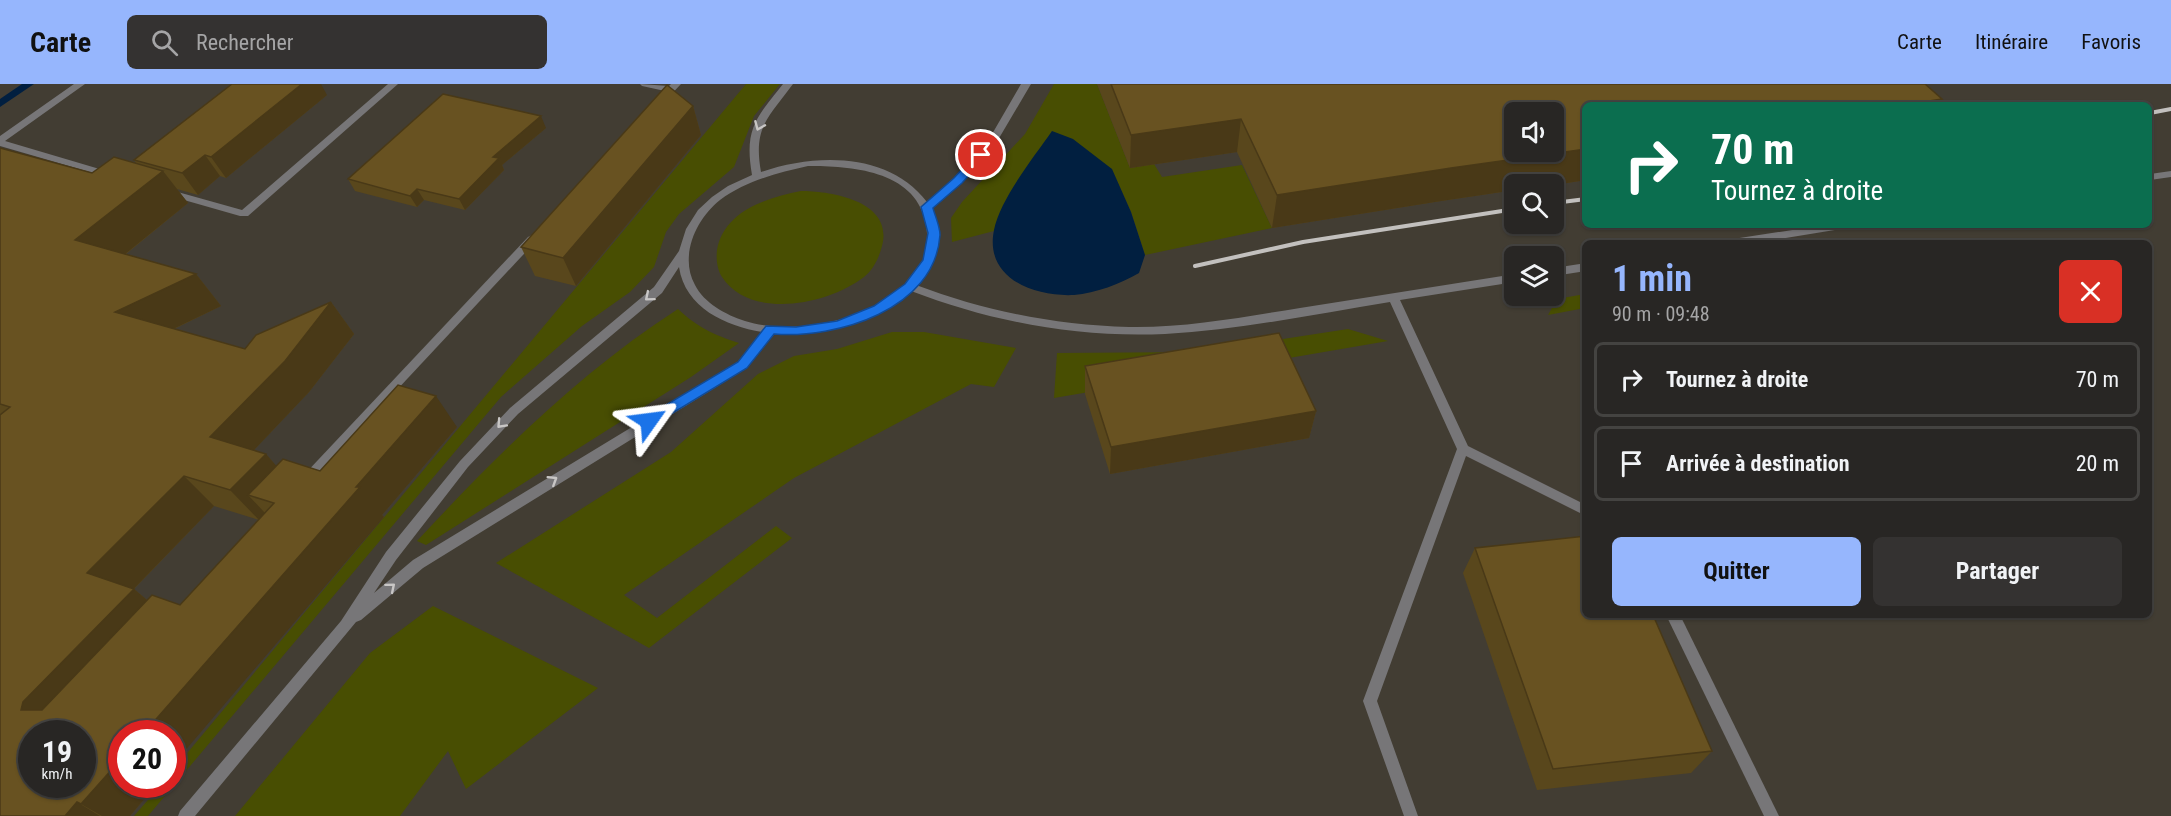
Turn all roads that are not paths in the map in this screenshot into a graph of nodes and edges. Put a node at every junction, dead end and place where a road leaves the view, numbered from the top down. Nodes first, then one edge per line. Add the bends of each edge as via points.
1 (80, 84) edge
2 (393, 84) edge
3 (645, 84) edge
4 (788, 84) edge
5 (1026, 84) edge
6 (674, 86) edge
7 (655, 106) edge
8 (0, 142) edge
9 (2171, 174) edge
10 (757, 176) junction
11 (2152, 177) edge
12 (122, 179) edge
13 (155, 189) edge
14 (927, 207) junction
15 (542, 228) edge
16 (1827, 228) edge
17 (1794, 233) junction
18 (1751, 240) edge
19 (1800, 240) edge
20 (685, 251) junction
21 (1582, 268) edge
22 (1564, 270) edge
23 (1504, 280) edge
24 (910, 287) junction
25 (1393, 297) junction
26 (771, 329) junction
27 (1463, 448) junction
28 (298, 489) edge
29 (1582, 509) edge
30 (1674, 618) edge
31 (346, 625) junction
32 (185, 816) edge
33 (1412, 816) edge
34 (1772, 816) edge

1 - 8 lane
2 - 13 lane via 244,214
3 - 6 lane
4 -> 10 lane via 757,123 752,150
5 - 14 lane via 992,143
6 - 7 lane
8 - 12 lane
9 - 11 lane
10 - 14 lane via 808,163 846,163 880,171 909,186
10 - 20 lane via 706,207 687,234
14 - 24 lane via 934,233 929,260
15 - 28 lane
16 - 17 lane
17 - 18 lane
17 - 19 lane
20 - 26 lane via 682,263 692,291 716,313 753,327
20 -> 31 lane via 658,290 514,411 464,464 391,556
21 - 22 lane
23 - 25 lane
24 - 25 lane via 1006,318 1110,330 1222,324
24 - 26 lane via 879,310 839,325 796,331
25 - 27 lane
31 -> 26 lane via 418,564 743,365
27 - 29 lane
27 - 33 lane via 1370,701
30 - 34 lane
31 - 32 lane

